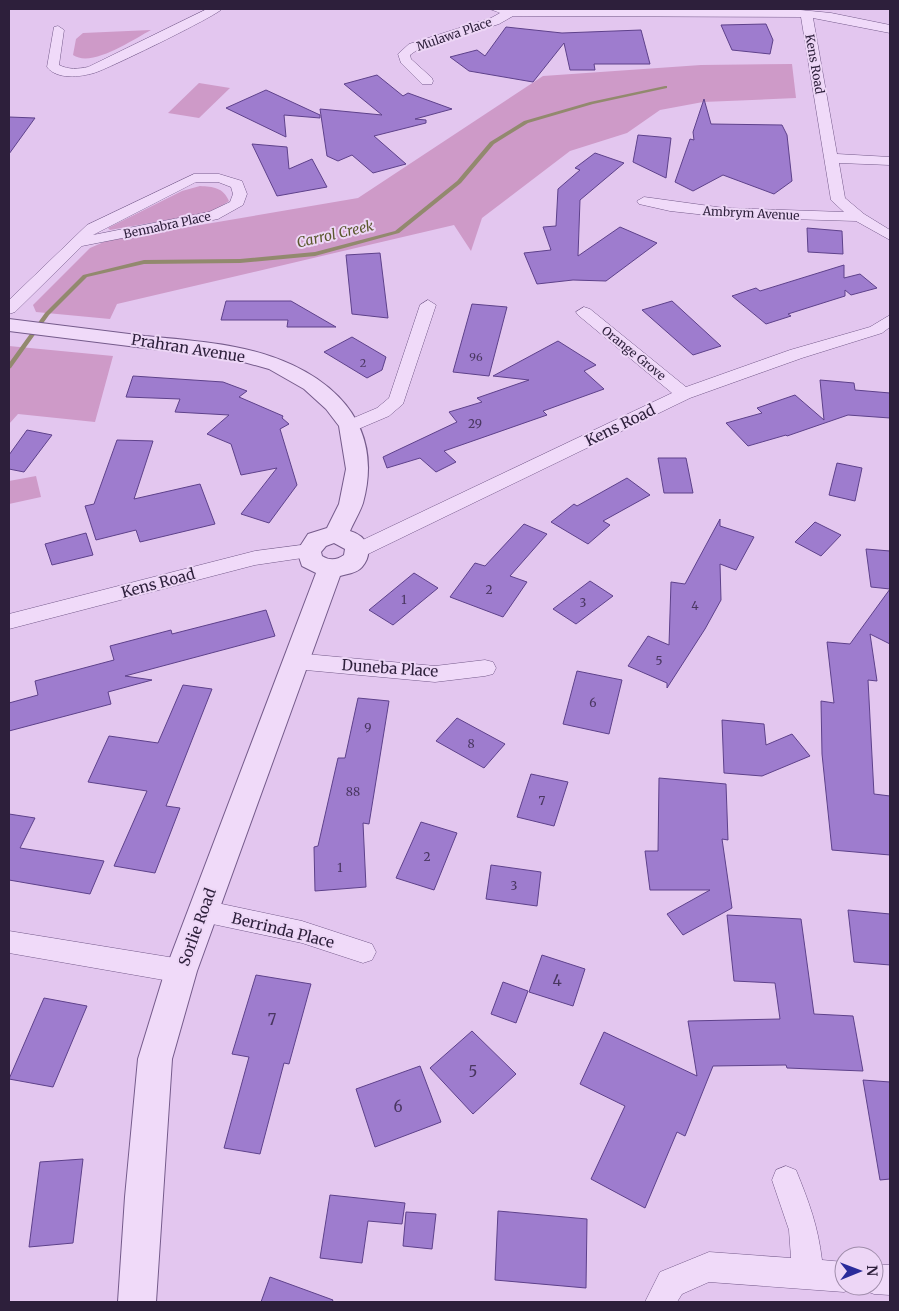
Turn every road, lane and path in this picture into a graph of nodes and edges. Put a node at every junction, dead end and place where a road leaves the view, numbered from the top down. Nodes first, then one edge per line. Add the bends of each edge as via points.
1 (216, 9) edge
2 (496, 9) edge
3 (511, 12) junction
4 (806, 14) junction
5 (890, 29) edge
6 (58, 30) dead end
7 (427, 81) dead end
8 (830, 158) junction
9 (890, 161) edge
10 (644, 201) dead end
11 (858, 218) junction
12 (890, 236) edge
13 (76, 243) junction
14 (428, 305) dead end
15 (9, 309) edge
16 (584, 312) dead end
17 (890, 320) edge
18 (9, 325) edge
19 (684, 394) junction
20 (350, 426) junction
21 (336, 535) junction
22 (309, 551) junction
23 (357, 551) junction
24 (330, 569) junction
25 (9, 622) edge
26 (295, 661) junction
27 (485, 668) dead end
28 (203, 911) junction
29 (9, 942) edge
30 (362, 952) dead end
31 (181, 971) junction
32 (786, 1180) dead end
33 (808, 1274) junction
34 (834, 1276) edge
35 (137, 1302) edge
36 (660, 1302) edge

1 - 6 street via 92,70 78,73 62,72 53,67
2 - 3 street
3 - 4 street
3 - 7 street, Mulawa Place via 495,21 413,47 404,54 405,60
4 - 5 street
4 - 8 street, Kens Road
8 - 9 street
8 - 11 street, Kens Road via 838,200
10 - 11 street, Ambrym Avenue via 712,212
11 - 12 street, Kens Road
13 - 13 street, Bennabra Place via 92,228 194,178 219,178 236,184 240,194 236,205 213,216
13 - 15 street, Bennabra Place
14 - 20 street via 397,400 383,412
16 - 19 street, Orange Grove
17 - 19 street, Kens Road via 876,330 796,354
18 - 20 street, Prahran Avenue via 235,353 276,365 312,384 334,404
19 - 23 street, Kens Road
20 - 21 street, Prahran Avenue via 357,468 351,504
21 - 22 street via 319,538
21 - 23 street via 351,540
22 - 24 street via 314,563
22 - 25 street, Kens Road via 255,558
23 - 24 street via 354,559 346,565
24 - 26 street, Sorlie Road
26 - 27 street, Duneba Place via 434,674
26 - 28 street, Sorlie Road
28 - 30 street, Berrinda Place via 302,932
28 - 31 street, Sorlie Road
29 - 31 street
31 - 35 street, Sorlie Road via 155,1059
32 - 33 street via 804,1230
33 - 34 street
33 - 36 street via 709,1267 671,1283

